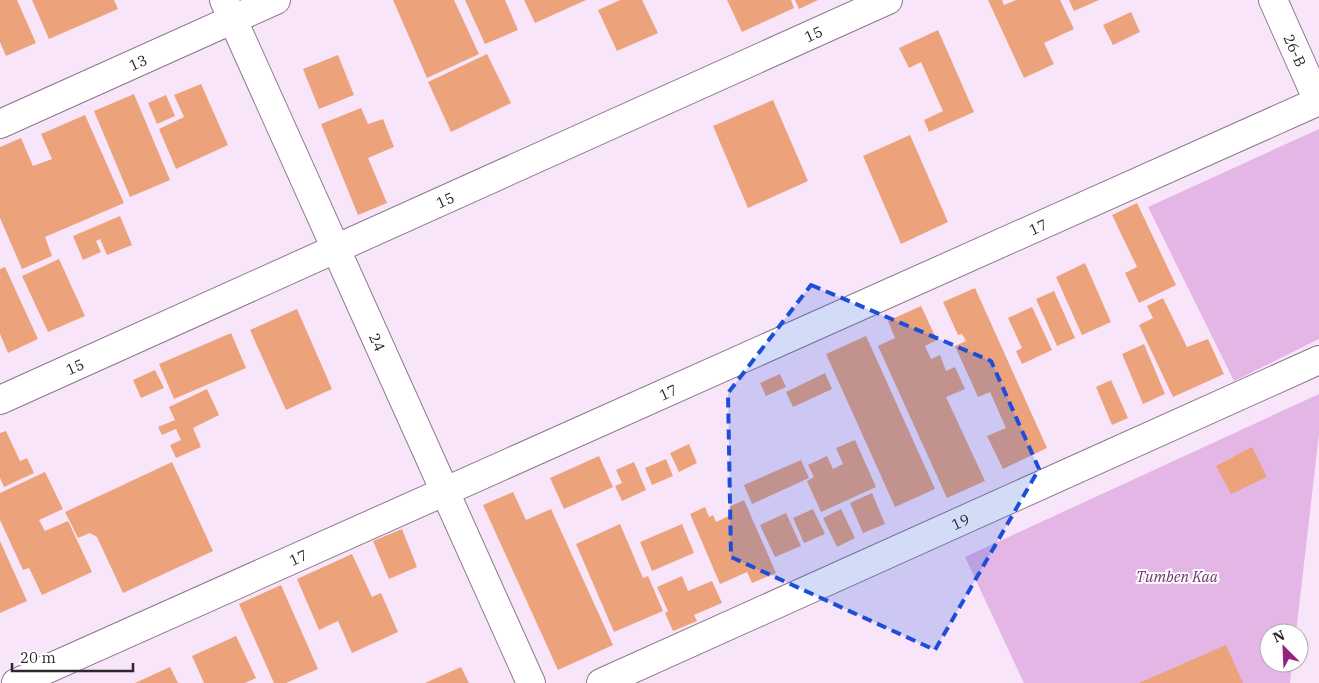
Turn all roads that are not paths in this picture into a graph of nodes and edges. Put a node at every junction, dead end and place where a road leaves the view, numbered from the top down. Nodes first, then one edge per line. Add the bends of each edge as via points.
1 (276, 0) edge
2 (888, 0) edge
3 (1272, 0) edge
4 (229, 10) edge
5 (1319, 101) edge
6 (0, 124) edge
7 (336, 249) junction
8 (1319, 360) edge
9 (0, 400) edge
10 (445, 491) junction
11 (16, 683) edge
12 (531, 683) edge
13 (601, 683) edge

1 - 4 street, 13
2 - 7 street, 15
3 - 5 street, 26-B
4 - 6 street, 13
4 - 7 street, 24
5 - 10 street, 17
7 - 9 street, 15
7 - 10 street, 24
8 - 13 street, 19
10 - 11 street, 17
10 - 12 street, 24

